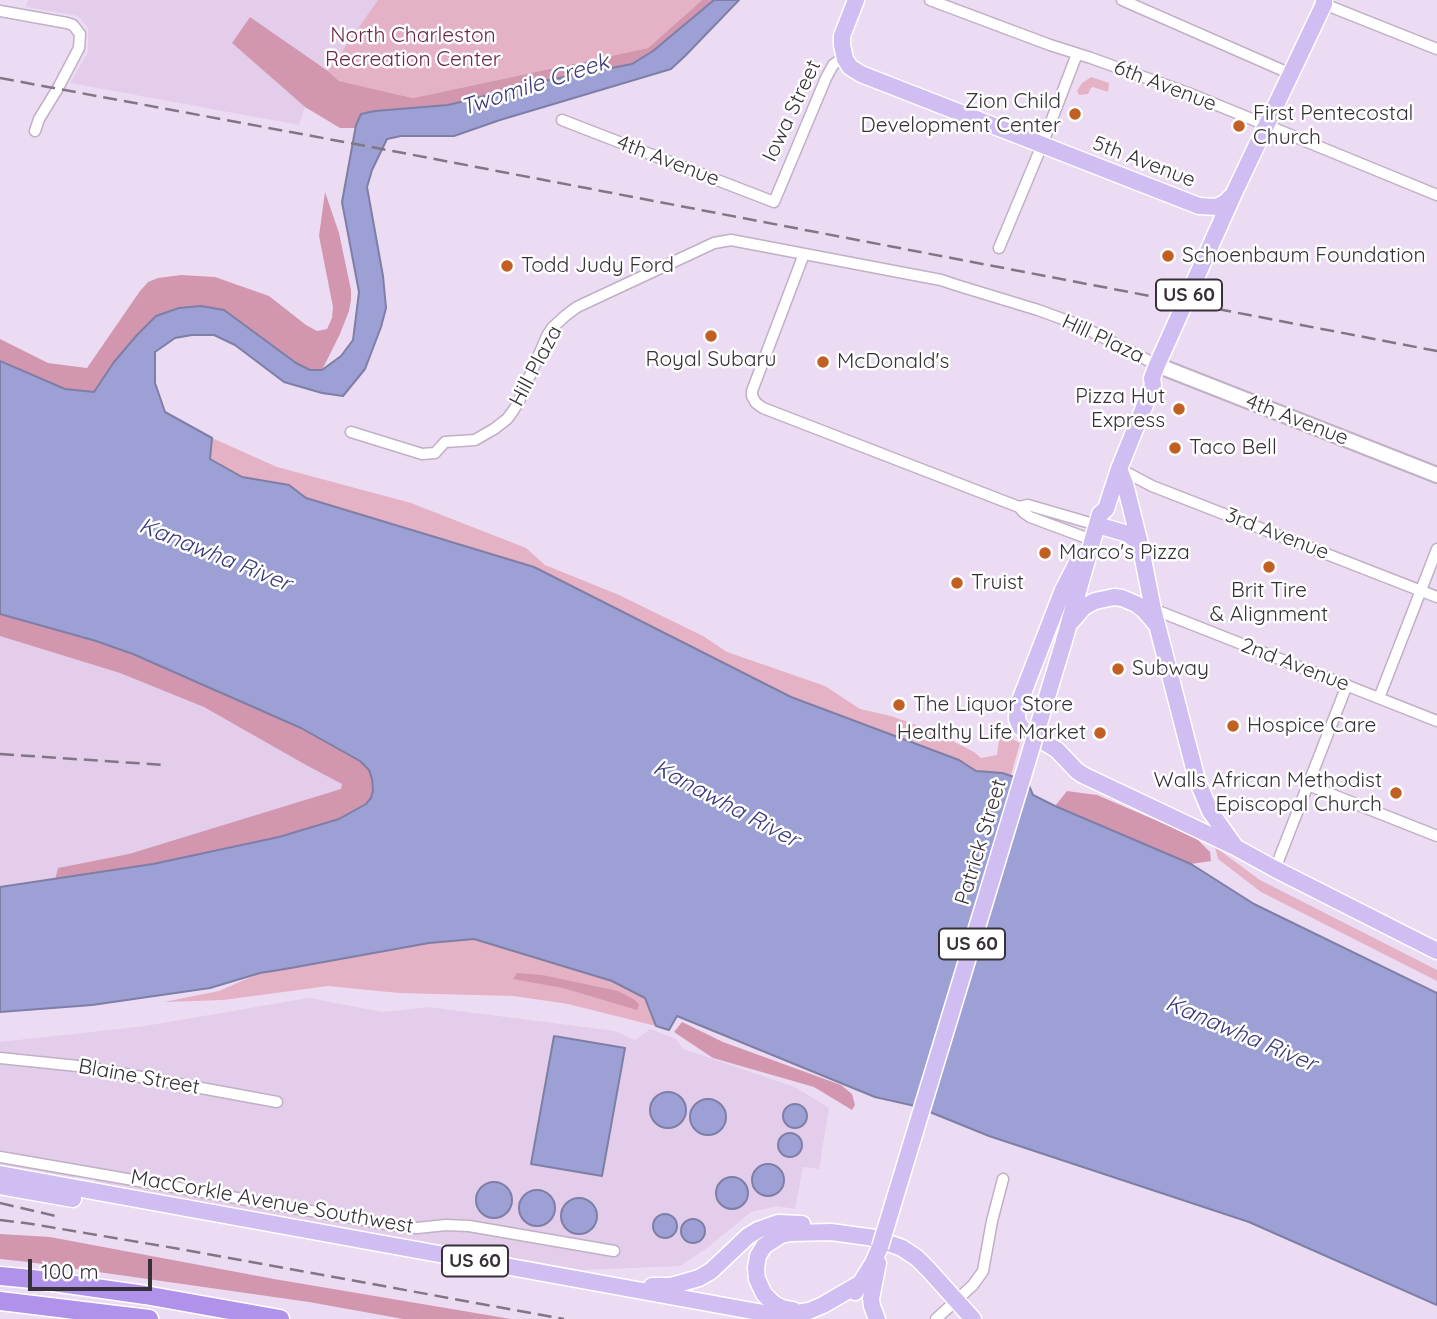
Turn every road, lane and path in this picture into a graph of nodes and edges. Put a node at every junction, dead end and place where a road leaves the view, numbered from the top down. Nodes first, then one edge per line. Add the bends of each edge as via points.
1 (856, 0) edge
2 (930, 0) edge
3 (1122, 0) edge
4 (1325, 1) edge
5 (0, 10) edge
6 (1437, 49) edge
7 (1077, 54) junction
8 (845, 59) junction
9 (1291, 74) junction
10 (562, 120) dead end
11 (1266, 125) junction
12 (35, 131) dead end
13 (1042, 145) junction
14 (1235, 191) junction
15 (1437, 195) edge
16 (774, 202) joint
17 (1199, 206) junction
18 (1215, 237) junction
19 (999, 248) dead end
20 (804, 254) junction
21 (1154, 371) junction
22 (351, 432) dead end
23 (1119, 469) junction
24 (1437, 475) edge
25 (1019, 507) junction
26 (1094, 529) junction
27 (1140, 544) junction
28 (1437, 549) edge
29 (1421, 590) junction
30 (1437, 597) edge
31 (1153, 610) junction
32 (1069, 624) junction
33 (1158, 627) junction
34 (1347, 685) junction
35 (1380, 698) junction
36 (1437, 721) edge
37 (1308, 785) junction
38 (1214, 817) junction
39 (1193, 826) junction
40 (1437, 836) edge
41 (1235, 847) junction
42 (1275, 869) junction
43 (1437, 950) edge
44 (0, 1058) edge
45 (277, 1101) dead end
46 (0, 1157) edge
47 (0, 1174) edge
48 (1003, 1178) dead end
49 (0, 1186) edge
50 (831, 1232) junction
51 (614, 1251) dead end
52 (0, 1276) edge
53 (866, 1282) junction
54 (598, 1284) junction
55 (957, 1300) junction
56 (0, 1301) edge
57 (812, 1315) edge
58 (149, 1319) edge
59 (280, 1319) edge
60 (736, 1319) edge
61 (877, 1319) edge
62 (936, 1319) edge
63 (973, 1319) edge

1 - 8 main road, Iowa Street via 842,36
2 - 7 street, 6th Avenue
3 - 9 street
4 - 6 street
4 - 9 main road, Patrick Street / US 60
5 - 12 street via 67,23 80,34 79,48
7 - 11 street, 6th Avenue
7 - 13 street
8 - 13 main road, 5th Avenue via 862,74
8 - 16 street, Iowa Street via 833,65 826,78
9 - 11 main road, Patrick Street / US 60
10 - 16 street, 4th Avenue
11 - 14 main road, Patrick Street / US 60
11 - 15 street, 6th Avenue
13 - 17 main road, 5th Avenue
13 - 19 street
14 - 17 main road via 1217,207
14 - 18 main road, Patrick Street / US 60
17 - 18 main road via 1209,216
18 - 21 main road, Patrick Street / US 60
20 - 21 street, Hill Plaza via 941,281 1038,310 1090,330
20 - 22 street, Hill Plaza via 731,240 714,243 577,307 547,336 507,419 475,440 445,442 435,453 422,454
20 - 25 street via 752,391 756,403
21 - 23 main road, Patrick Street / US 60
21 - 24 street, 4th Avenue
21 - 26 main road, Patrick Street / US 60 via 1108,474
23 - 26 main road, Patrick Street / US 60
23 - 27 main road
23 - 29 street, 3rd Avenue via 1152,486
25 - 26 street via 1028,505
25 - 26 street via 1030,517 1072,532
26 - 27 main road via 1128,534
26 - 32 main road, Patrick Street / US 60
26 - 39 main road via 1063,590 1021,698 1018,725 1057,750 1083,775
27 - 31 main road
28 - 29 street
29 - 30 street, 3rd Avenue
29 - 35 street
31 - 33 main road
31 - 34 street, 2nd Avenue
32 - 33 main road via 1084,607 1114,597 1136,604
32 - 53 main road, Patrick Street / US 60, bridge
33 - 38 main road via 1197,780
34 - 35 street, 2nd Avenue
34 - 37 street
35 - 36 street, 2nd Avenue
37 - 40 street
37 - 42 street
38 - 39 main road via 1209,827
38 - 41 main road
39 - 41 main road
41 - 42 main road
42 - 43 main road
44 - 45 street, Blaine Street
46 - 51 street via 398,1226 468,1226
47 - 54 main road, MacCorkle Avenue Southwest / US 60
48 - 55 street via 983,1270
49 - 60 main road, MacCorkle Avenue Southwest / US 60
50 - 54 main road via 778,1223 748,1236 711,1270 687,1283
50 - 55 main road via 875,1238 902,1248
50 - 57 main road via 781,1235 758,1256 757,1279 764,1294 782,1308
52 - 59 highway
53 - 57 main road, Patrick Street / US 60 via 829,1313
53 - 61 main road
54 - 57 main road, MacCorkle Avenue Southwest / US 60 via 769,1314
55 - 62 street
55 - 63 main road
56 - 58 highway

